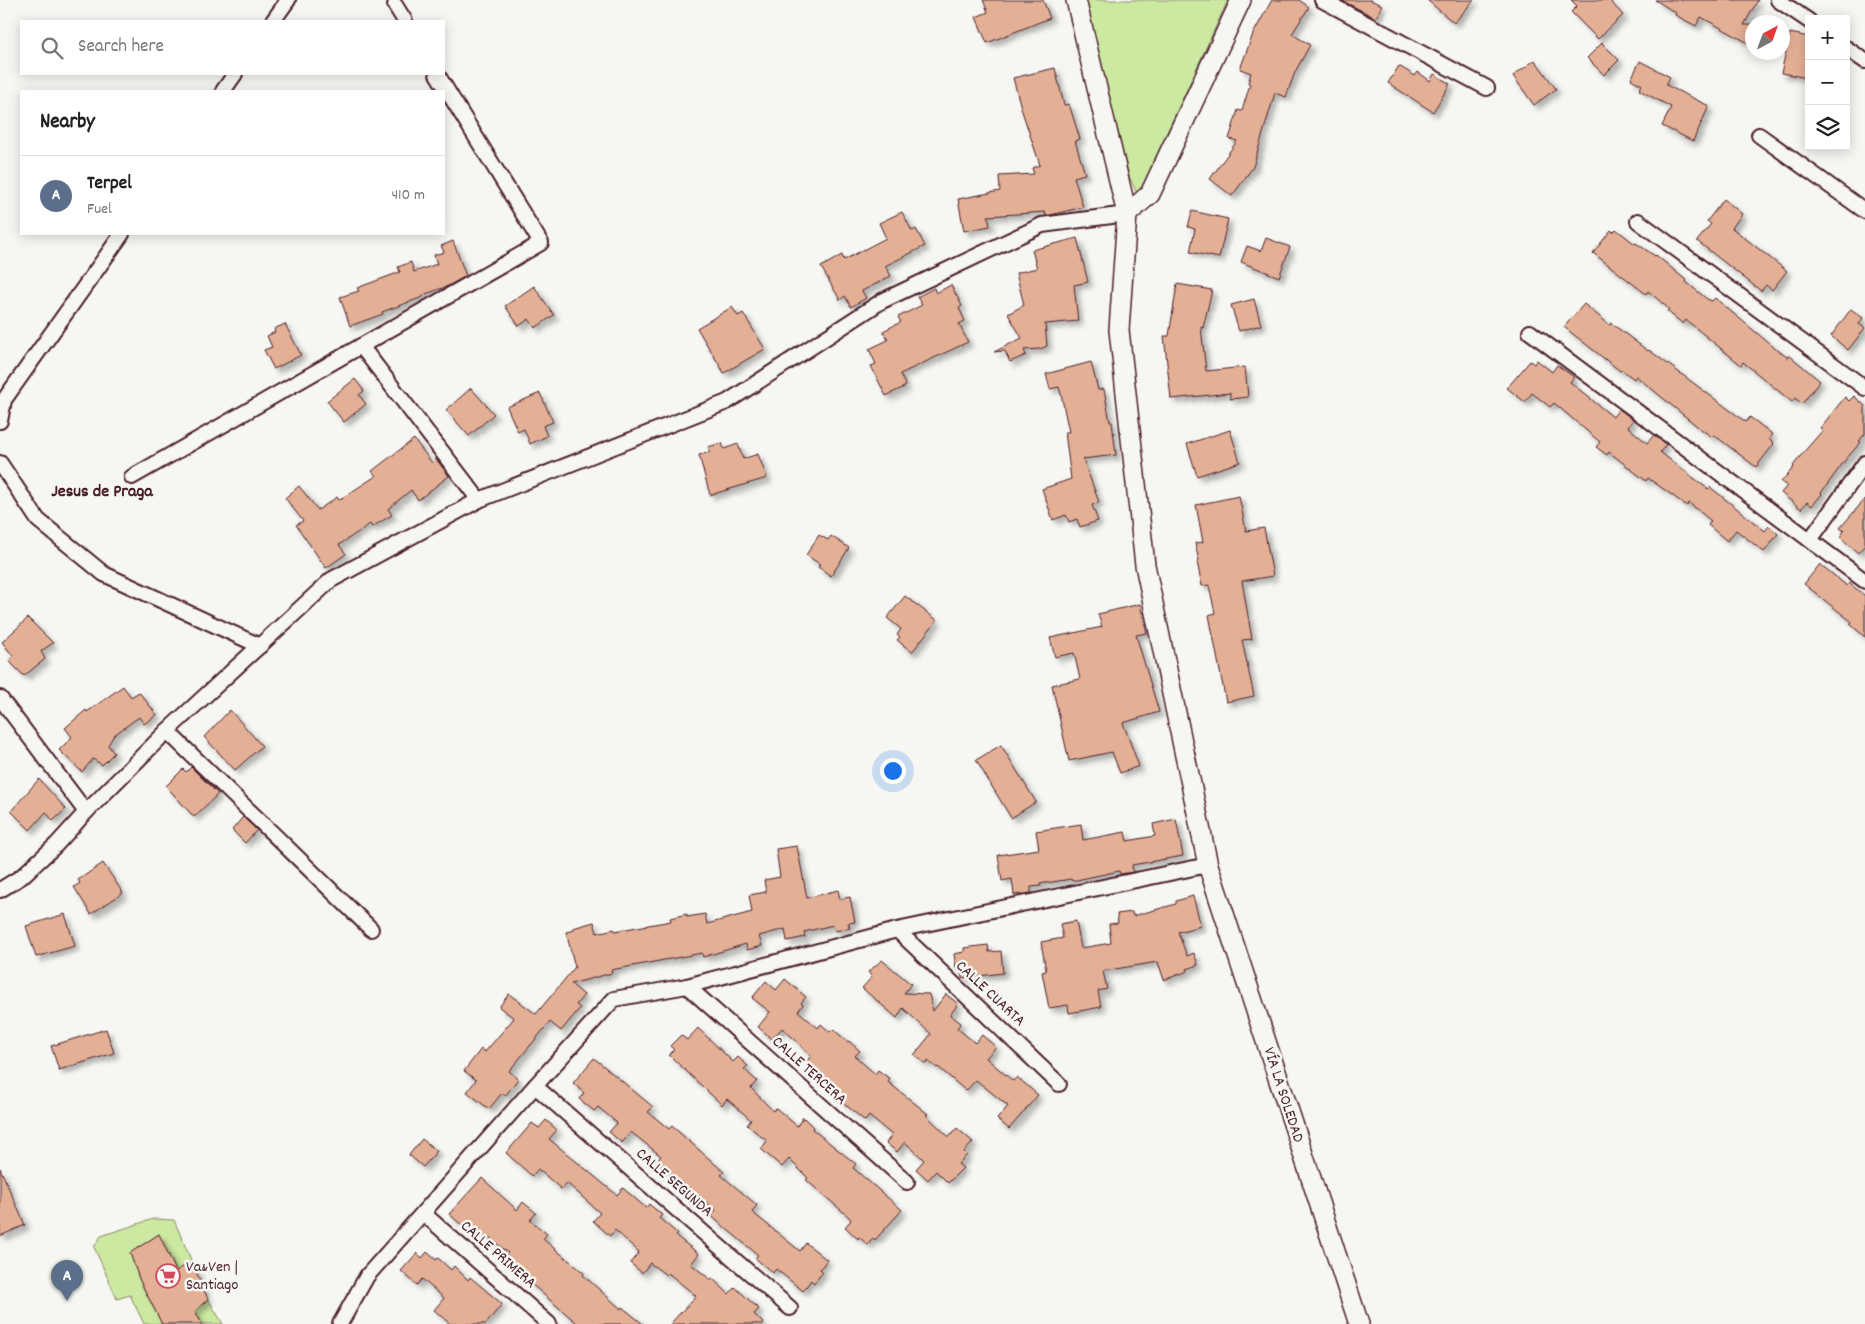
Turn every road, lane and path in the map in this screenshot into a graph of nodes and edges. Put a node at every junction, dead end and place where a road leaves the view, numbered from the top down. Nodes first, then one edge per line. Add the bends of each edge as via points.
1 (288, 0) edge
2 (1076, 0) edge
3 (1241, 0) edge
4 (1322, 0) edge
5 (1778, 0) edge
6 (395, 5) dead end
7 (1805, 19) edge
8 (274, 20) edge
9 (404, 20) edge
10 (1850, 51) edge
11 (1865, 61) edge
12 (234, 75) edge
13 (438, 75) edge
14 (1487, 88) dead end
15 (224, 90) edge
16 (1759, 135) dead end
17 (1865, 211) edge
18 (1127, 214) junction
19 (1638, 221) dead end
20 (121, 235) edge
21 (1530, 332) dead end
22 (361, 346) junction
23 (1865, 388) edge
24 (0, 420) edge
25 (0, 463) edge
26 (1865, 463) edge
27 (132, 477) dead end
28 (479, 500) junction
29 (1810, 540) junction
30 (1865, 581) edge
31 (260, 646) junction
32 (0, 698) edge
33 (167, 731) junction
34 (86, 812) junction
35 (1208, 865) junction
36 (0, 890) edge
37 (371, 929) dead end
38 (896, 930) junction
39 (687, 986) junction
40 (1059, 1084) dead end
41 (535, 1086) junction
42 (907, 1182) dead end
43 (423, 1213) junction
44 (790, 1308) dead end
45 (340, 1324) edge
46 (549, 1324) edge
47 (1359, 1324) edge

1 - 8 street
2 - 18 street, VÍA LA SOLEDAD
3 - 18 street via 1150,194
4 - 14 street
5 - 7 street
6 - 9 street
10 - 11 street
12 - 15 street
13 - 22 street via 541,243
16 - 17 street
18 - 28 street via 1042,225 882,301 727,402
18 - 35 street, VÍA LA SOLEDAD via 1119,330 1145,565
19 - 23 street
20 - 24 street via 4,400
21 - 29 street
22 - 27 street
22 - 28 street
25 - 31 street via 38,520 104,574
26 - 29 street
28 - 31 street via 331,580
29 - 30 street
31 - 33 street
32 - 34 street
33 - 34 street
33 - 37 street
34 - 36 street via 49,852 21,877
35 - 38 street
35 - 47 street, VÍA LA SOLEDAD
38 - 39 street
38 - 40 street, CALLE CUARTA
39 - 41 street via 614,999
39 - 42 street, CALLE TERCERA
41 - 43 street
41 - 44 street, CALLE SEGUNDA
43 - 45 street via 367,1276
43 - 46 street, CALLE PRIMERA

